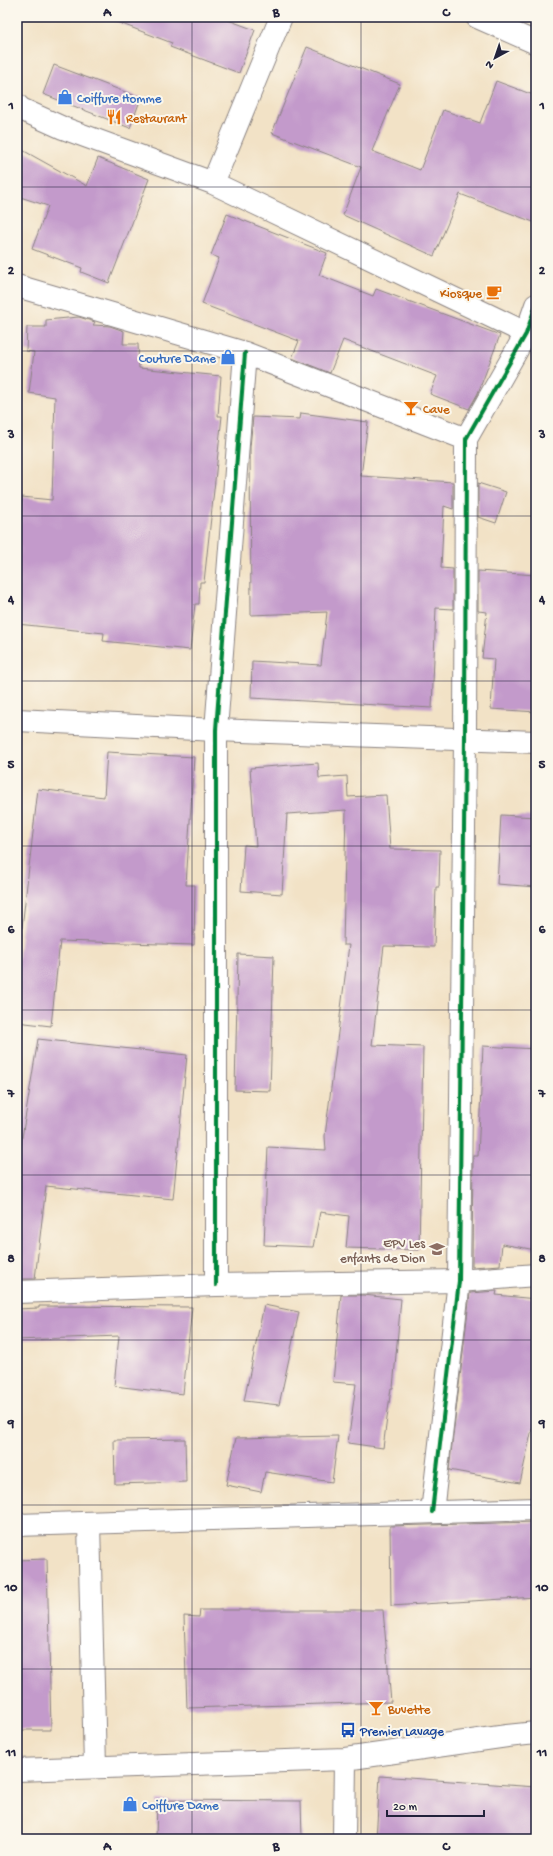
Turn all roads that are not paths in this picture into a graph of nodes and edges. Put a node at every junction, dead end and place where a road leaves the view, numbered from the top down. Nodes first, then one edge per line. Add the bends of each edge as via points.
1 (281, 17) edge
2 (477, 17) edge
3 (536, 43) edge
4 (17, 105) edge
5 (213, 184) junction
6 (17, 286) edge
7 (536, 305) edge
8 (531, 336) edge
9 (245, 353) junction
10 (466, 440) junction
11 (17, 720) edge
12 (216, 730) junction
13 (465, 739) junction
14 (536, 742) edge
15 (536, 1275) edge
16 (459, 1281) junction
17 (216, 1285) junction
18 (17, 1292) edge
19 (536, 1508) edge
20 (432, 1512) junction
21 (89, 1523) junction
22 (17, 1525) edge
23 (536, 1734) edge
24 (345, 1759) junction
25 (95, 1767) junction
26 (17, 1770) edge
27 (344, 1839) edge

1 - 5 street
2 - 3 street
4 - 5 street via 63,128
5 - 8 street
6 - 9 street
7 - 8 street
8 - 10 street
9 - 10 street
9 - 12 street
10 - 13 street
11 - 12 street
12 - 13 street
12 - 17 street
13 - 14 street
13 - 16 street
15 - 16 street
16 - 17 street
16 - 20 street
17 - 18 street
19 - 20 street
20 - 21 street
21 - 22 street
21 - 25 street
23 - 24 street
24 - 25 street
24 - 27 street
25 - 26 street

